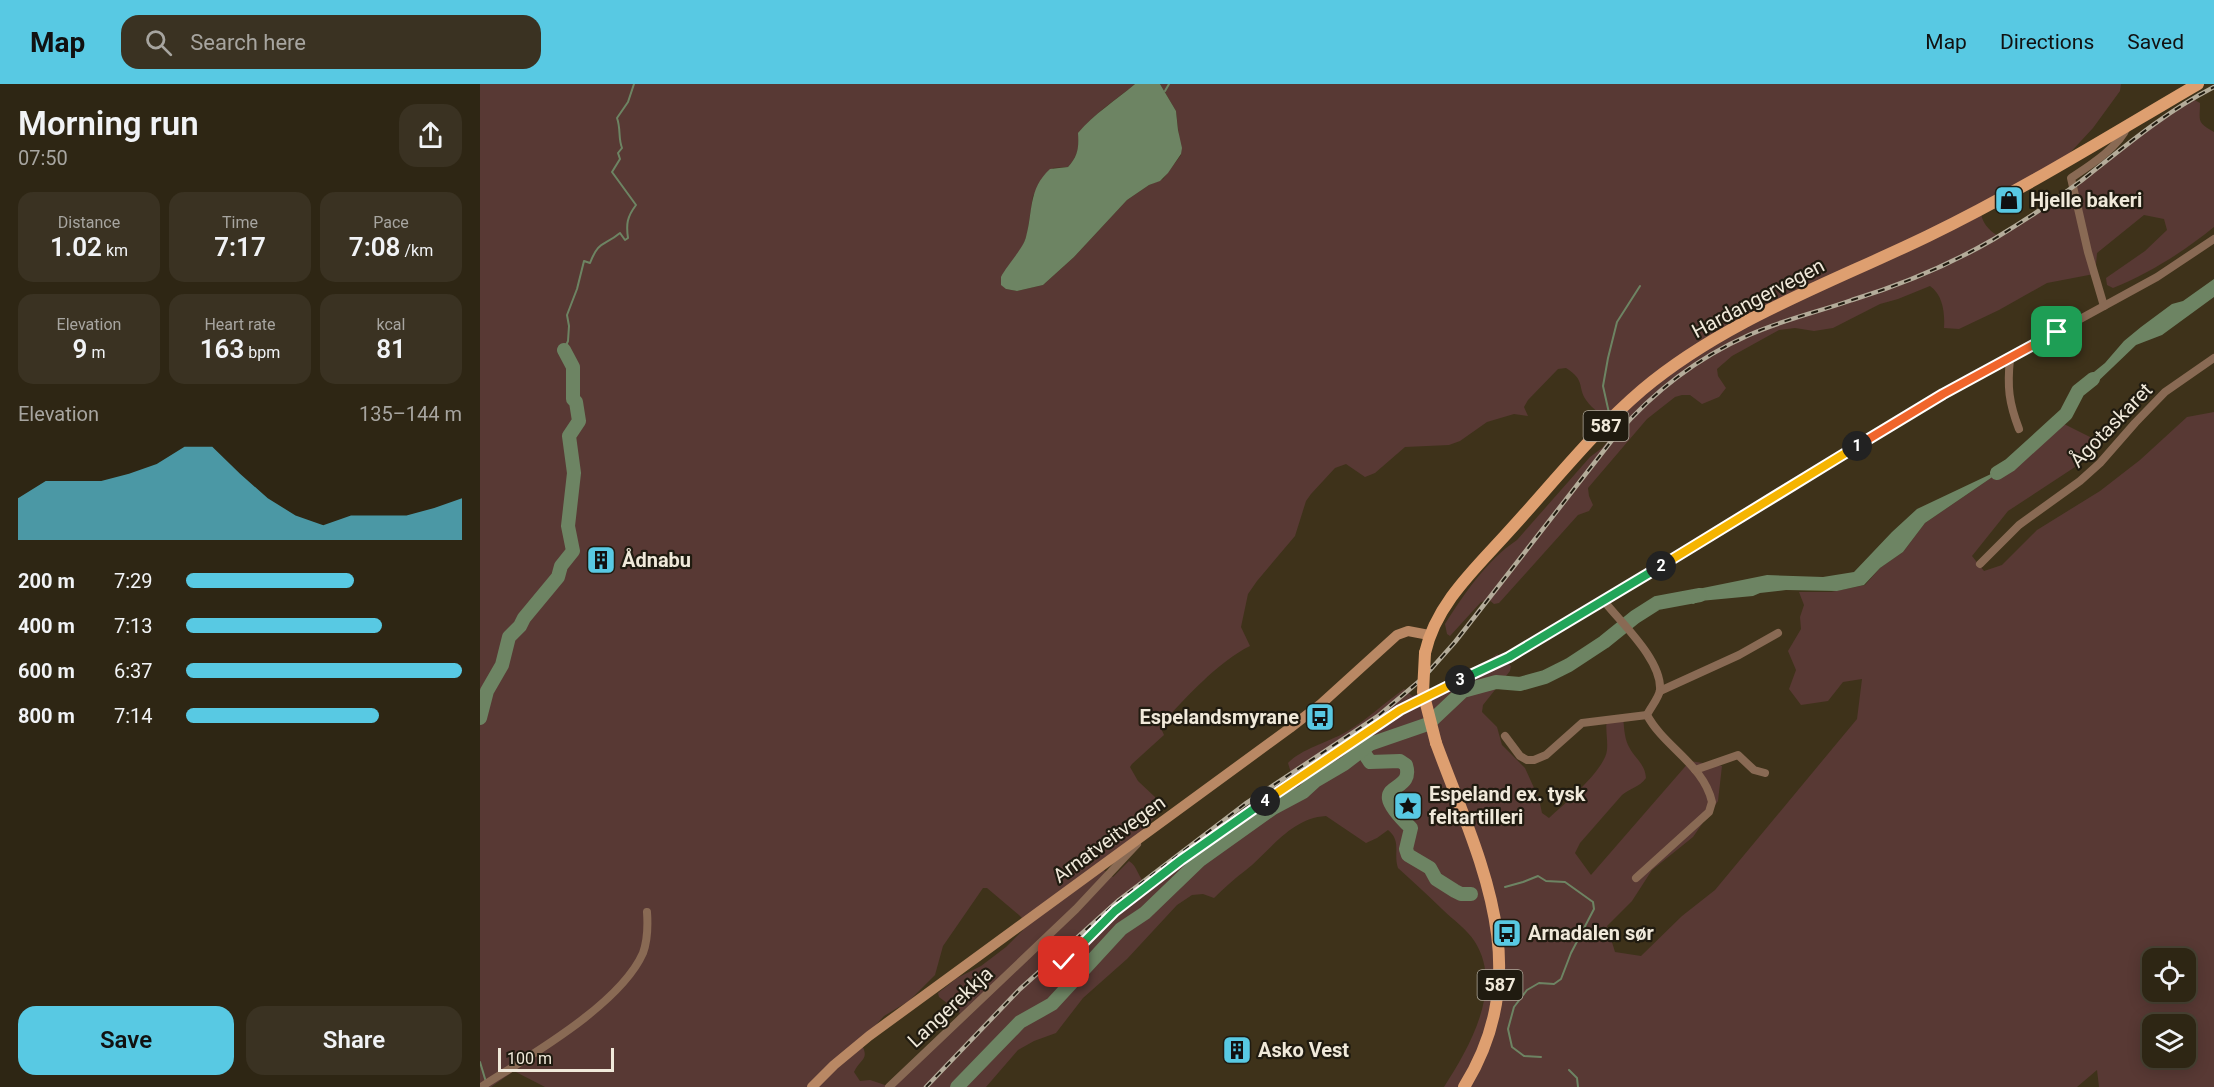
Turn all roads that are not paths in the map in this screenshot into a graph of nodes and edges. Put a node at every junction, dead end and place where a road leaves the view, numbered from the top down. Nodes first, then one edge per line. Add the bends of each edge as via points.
1 (2198, 84) edge
2 (2127, 125) junction
3 (2214, 238) edge
4 (2104, 306) junction
5 (2214, 358) edge
6 (2010, 359) junction
7 (2019, 429) dead end
8 (1980, 564) dead end
9 (1604, 601) junction
10 (1778, 633) dead end
11 (1429, 635) junction
12 (1660, 691) junction
13 (1647, 715) junction
14 (1505, 735) dead end
15 (1695, 770) junction
16 (1765, 773) dead end
17 (1144, 835) junction
18 (1636, 878) dead end
19 (647, 912) dead end
20 (1033, 951) junction
21 (481, 1087) edge
22 (812, 1087) edge
23 (889, 1087) edge
24 (1464, 1087) edge

1 - 2 main road, Hardangervegen / 587
2 - 4 street via 2123,136 2071,178
2 - 11 main road, Hardangervegen / 587 via 1989,205 1751,320 1675,366 1642,391 1600,432 1468,576
3 - 4 street via 2186,259
4 - 6 street
5 - 8 street, Ågotaskaret via 2165,392 2100,463 2019,525
6 - 7 street via 2007,386
6 - 9 street via 1943,394
9 - 12 street via 1655,668
9 - 20 street, bridge via 1509,657 1400,710 1269,797 1115,911 1071,958 1056,962
10 - 12 street
11 - 17 main road, Arnatveitvegen via 1397,635 1314,710
11 - 24 main road, Hardangervegen / 587, bridge via 1423,670 1425,702 1485,877 1500,946 1495,1016 1481,1056
12 - 13 street
13 - 14 street via 1582,723 1546,755 1534,760 1520,756
13 - 15 street
15 - 16 street via 1738,755 1754,770
15 - 18 street via 1712,798 1709,812
17 - 20 street, Langerekkja
17 - 22 main road, Arnatveitvegen via 869,1036
19 - 21 street via 644,949 625,979 587,1015 539,1051
20 - 23 street, Langerekkja

